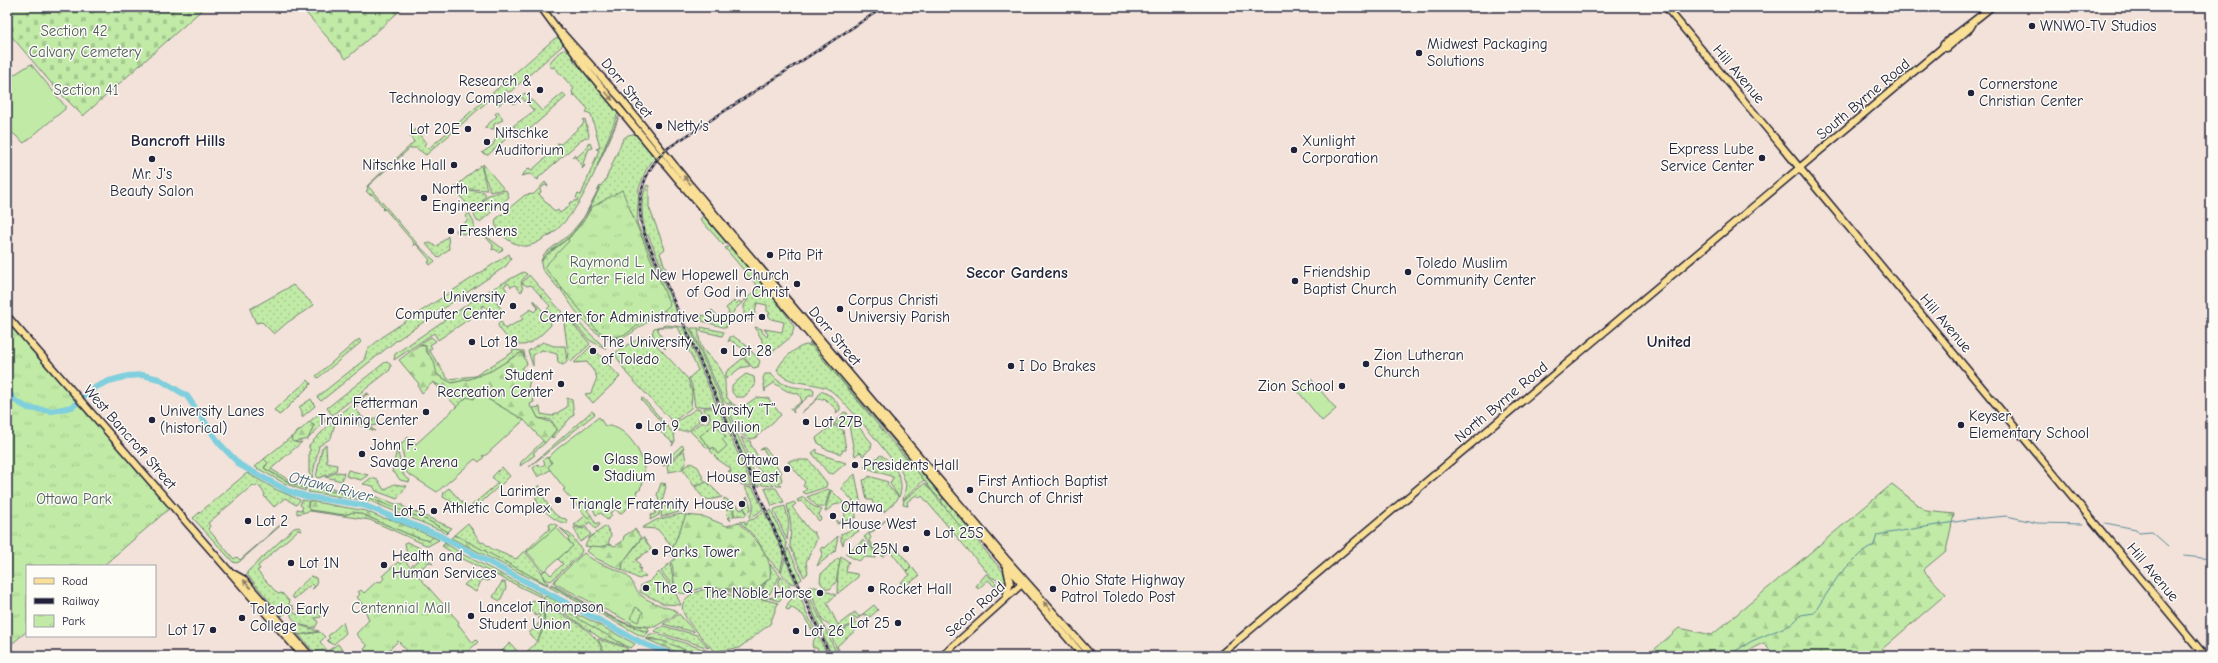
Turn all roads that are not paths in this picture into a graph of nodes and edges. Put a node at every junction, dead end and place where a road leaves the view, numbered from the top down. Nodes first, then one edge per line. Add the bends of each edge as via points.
1 (541, 7) edge
2 (1666, 7) edge
3 (1991, 7) edge
4 (560, 31) junction
5 (579, 59) junction
6 (596, 71) junction
7 (1801, 169) junction
8 (720, 229) junction
9 (749, 254) junction
10 (7, 316) edge
11 (873, 409) junction
12 (899, 432) junction
13 (961, 509) junction
14 (1005, 565) junction
15 (234, 574) junction
16 (1024, 583) junction
17 (1005, 600) junction
18 (303, 656) edge
19 (310, 656) edge
20 (942, 656) edge
21 (1083, 656) edge
22 (1092, 656) edge
23 (1219, 656) edge
24 (2205, 656) edge

1 - 4 main road, Dorr Street
2 - 7 main road, Hill Avenue
3 - 7 main road, South Byrne Road via 1947,48 1942,48
4 - 5 main road, Dorr Street
4 - 6 main road, Dorr Street
5 - 6 main road via 582,58
5 -> 8 main road, Dorr Street
9 -> 6 main road, Dorr Street
7 - 23 main road, North Byrne Road
7 - 24 main road, Hill Avenue
8 - 9 main road via 724,228
8 - 11 main road, Dorr Street
9 - 12 main road, Dorr Street
10 - 15 main road, West Bancroft Street
11 - 12 main road via 896,433
11 - 13 main road, Dorr Street
12 - 13 main road, Dorr Street
13 - 14 main road, Dorr Street
13 - 16 main road, Dorr Street
14 - 16 main road, Dorr Street
14 - 17 main road via 1010,583
15 - 18 main road, West Bancroft Street via 238,583
19 -> 15 main road, West Bancroft Street via 242,579
16 - 17 main road, Secor Road
16 - 21 main road, Dorr Street
22 -> 16 main road, Dorr Street
17 - 20 main road, Secor Road

